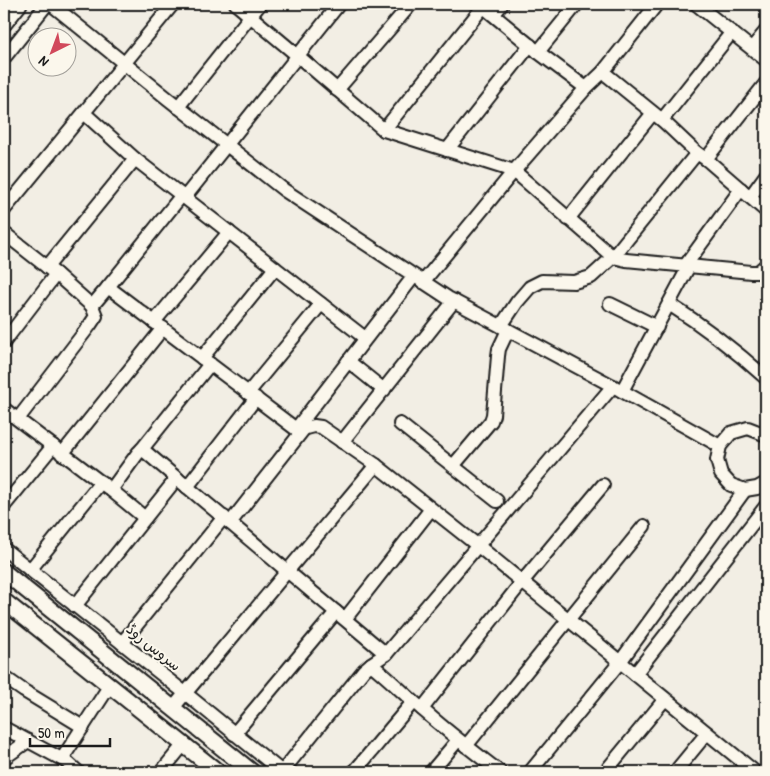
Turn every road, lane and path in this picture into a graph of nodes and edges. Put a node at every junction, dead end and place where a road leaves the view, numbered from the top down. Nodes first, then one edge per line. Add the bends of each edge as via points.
1 (19, 4) edge
2 (46, 4) edge
3 (51, 4) edge
4 (173, 4) edge
5 (236, 4) edge
6 (260, 4) edge
7 (339, 4) edge
8 (411, 4) edge
9 (502, 4) edge
10 (577, 4) edge
11 (657, 4) edge
12 (696, 4) edge
13 (486, 8) edge
14 (250, 16) junction
15 (4, 23) edge
16 (766, 31) edge
17 (732, 32) junction
18 (752, 48) junction
19 (534, 49) junction
20 (298, 56) junction
21 (4, 58) edge
22 (766, 60) edge
23 (124, 64) junction
24 (603, 72) junction
25 (766, 83) edge
26 (586, 88) junction
27 (337, 90) junction
28 (178, 107) junction
29 (84, 113) junction
30 (657, 116) junction
31 (384, 130) junction
32 (227, 145) junction
33 (448, 150) junction
34 (702, 156) junction
35 (135, 159) junction
36 (514, 172) junction
37 (766, 175) edge
38 (746, 193) junction
39 (183, 196) junction
40 (4, 210) edge
41 (766, 211) edge
42 (568, 219) junction
43 (229, 232) junction
44 (4, 233) edge
45 (613, 257) junction
46 (766, 265) edge
47 (687, 266) junction
48 (275, 268) junction
49 (52, 271) junction
50 (418, 279) junction
51 (108, 287) junction
52 (454, 302) junction
53 (321, 304) junction
54 (610, 304) dead end
55 (669, 304) junction
56 (92, 306) junction
57 (159, 325) junction
58 (657, 327) junction
59 (505, 328) junction
60 (365, 338) junction
61 (4, 342) edge
62 (206, 361) junction
63 (348, 361) junction
64 (766, 378) edge
65 (617, 389) junction
66 (384, 390) junction
67 (252, 395) junction
68 (9, 416) edge
69 (400, 424) dead end
70 (299, 429) junction
71 (766, 434) edge
72 (342, 442) junction
73 (720, 446) junction
74 (142, 449) junction
75 (57, 450) junction
76 (376, 465) junction
77 (453, 466) junction
78 (177, 478) junction
79 (766, 483) edge
80 (603, 485) dead end
81 (106, 486) junction
82 (187, 487) junction
83 (745, 490) junction
84 (497, 501) dead end
85 (4, 506) edge
86 (766, 506) edge
87 (431, 509) junction
88 (145, 518) junction
89 (227, 520) junction
90 (644, 526) dead end
91 (477, 545) junction
92 (4, 549) edge
93 (30, 570) junction
94 (288, 571) junction
95 (4, 572) edge
96 (522, 582) junction
97 (5, 605) edge
98 (74, 606) junction
99 (341, 615) junction
100 (568, 620) junction
101 (122, 643) junction
102 (386, 654) junction
103 (620, 662) junction
104 (371, 664) junction
105 (635, 674) junction
106 (4, 677) edge
107 (110, 685) junction
108 (185, 693) junction
109 (665, 698) junction
110 (417, 705) junction
111 (173, 708) junction
112 (83, 727) junction
113 (4, 728) edge
114 (706, 733) junction
115 (234, 734) junction
116 (28, 741) junction
117 (462, 743) junction
118 (184, 744) junction
119 (4, 758) edge
120 (63, 765) edge
121 (751, 771) edge
122 (78, 772) edge
123 (161, 772) edge
124 (218, 772) edge
125 (252, 772) edge
126 (282, 772) edge
127 (354, 772) edge
128 (431, 772) edge
129 (500, 772) edge
130 (530, 772) edge
131 (605, 772) edge
132 (675, 772) edge

1 - 15 main road
2 - 21 street
3 - 23 street
4 - 23 street
5 - 14 street
6 - 14 street
7 - 20 street
8 - 27 street
9 - 13 street
10 - 19 street
11 - 24 street
12 - 17 street
13 - 19 street
13 - 31 street
14 - 20 street
14 - 28 street
16 - 18 street
17 - 18 street
17 - 30 street
18 - 22 street
19 - 26 street
19 - 33 street
20 - 27 street
20 - 32 street
23 - 28 street
23 - 29 street
24 - 26 street
24 - 30 street
25 - 34 street
26 - 36 street
27 - 31 street
28 - 32 street
29 - 35 street
29 - 40 street
30 - 34 street
30 - 42 street
31 - 33 street
32 - 39 street
32 - 50 street via 284,190
33 - 36 street
34 - 38 street
34 - 45 street
35 - 39 street
35 - 49 street
36 - 42 street
36 - 50 street
37 - 38 street
38 - 41 street
38 - 47 street
39 - 43 street
39 - 51 street
42 - 45 street
43 - 48 street
43 - 57 street
44 - 49 street
45 - 47 street
45 - 59 street via 591,278 574,282 542,281 530,287 517,302
46 - 47 street via 758,272
47 - 55 street
48 - 53 street
48 - 62 street
49 - 56 street
49 - 61 street
50 - 52 street
50 - 60 street
51 - 56 street
51 - 57 street
52 - 59 street
52 - 66 street
53 - 60 street
53 - 67 street
54 - 58 street
55 - 58 street
55 - 64 street via 722,340
56 - 68 street via 96,316 90,326
57 - 62 street
57 - 75 street
58 - 65 street
59 - 65 street
59 - 77 street via 499,349 491,421
60 - 63 street
62 - 67 street
62 - 74 street
63 - 66 street
63 - 70 street
65 - 73 street
65 - 91 street
66 - 72 street
67 - 70 street
67 - 82 street
68 - 75 street
69 - 77 street
70 - 72 street via 321,427
70 - 89 street
71 - 73 street via 748,428 731,433
72 - 76 street
73 - 83 street via 717,460 721,474 731,485
74 - 78 street
74 - 81 street
75 - 81 street
75 - 85 street
76 - 87 street
76 - 94 street
77 - 84 street
78 - 82 street
78 - 88 street
79 - 83 street
80 - 96 street
81 - 88 street
81 - 93 street
82 - 89 street
83 - 103 street
86 - 105 street
87 - 91 street
87 - 99 street
88 - 98 street
89 - 94 street
89 - 101 street
90 - 100 street
91 - 96 street
91 - 102 street
92 - 93 street, سروس روڈ
93 - 98 street, سروس روڈ
94 - 99 street
94 - 108 street
95 - 111 main road
96 - 100 street
96 - 110 street
97 - 107 main road
98 - 101 street, سروس روڈ
99 - 102 street
99 - 115 street
100 - 103 street
100 - 117 street
101 - 108 street, سروس روڈ
102 - 104 street
103 - 105 street
103 - 130 street
104 - 110 street
104 - 126 street
105 - 109 street
106 - 112 street
107 - 112 street
107 - 118 main road
108 - 111 street
108 - 115 street, سروس روڈ
109 - 114 street
109 - 131 street
110 - 117 street
110 - 127 street
111 - 125 main road
112 - 120 street
113 - 116 street
114 - 121 street
114 - 132 street
115 - 126 street, سروس روڈ
116 - 119 street
116 - 120 street
117 - 128 street
117 - 129 street
118 - 123 street
118 - 124 main road
120 - 122 street

